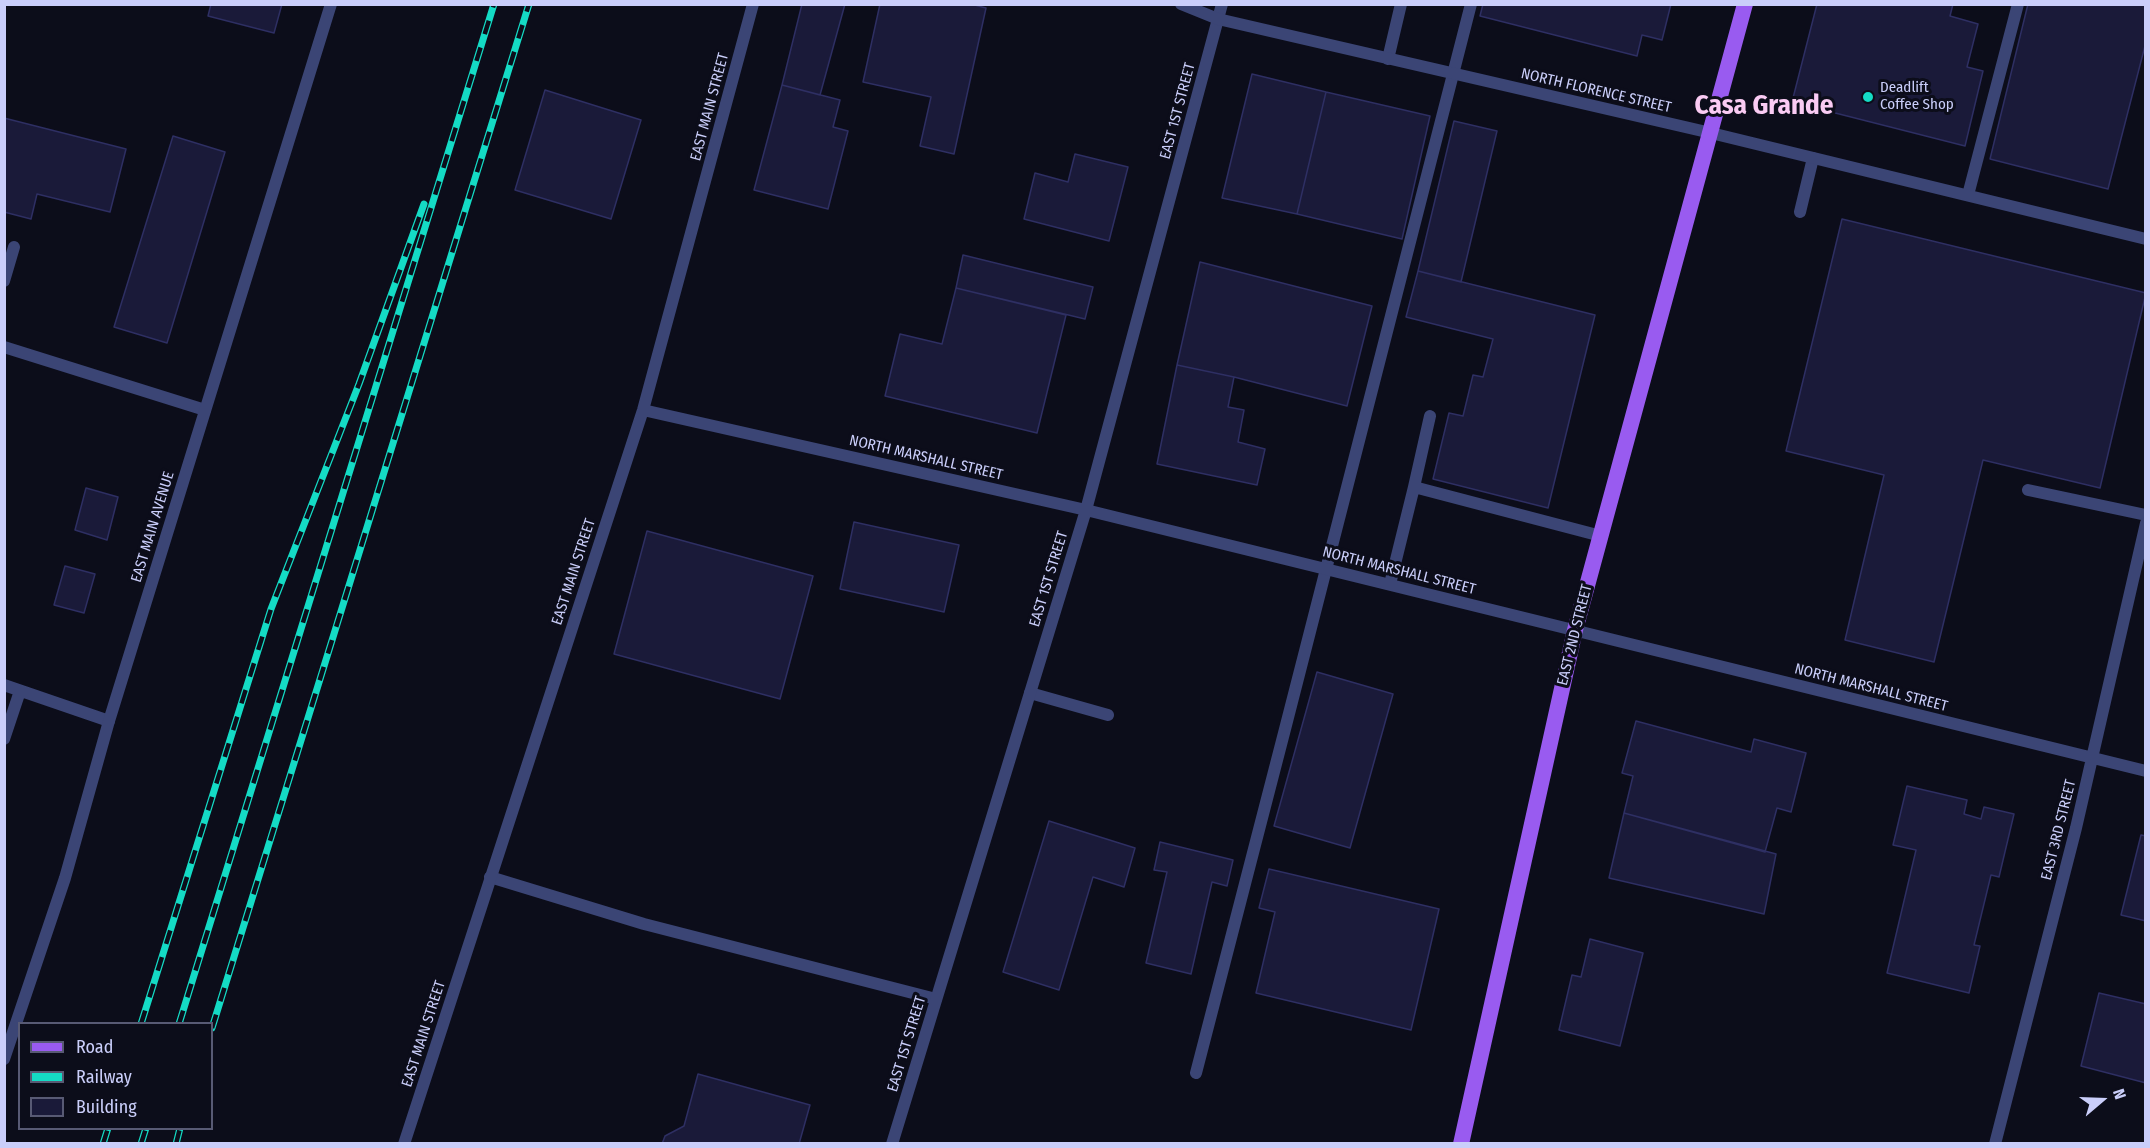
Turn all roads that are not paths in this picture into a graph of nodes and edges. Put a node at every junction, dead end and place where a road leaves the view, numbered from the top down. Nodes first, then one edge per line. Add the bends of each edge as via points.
1 (331, 4) edge
2 (753, 4) edge
3 (1181, 4) edge
4 (1222, 4) edge
5 (1401, 4) edge
6 (1471, 4) edge
7 (1745, 4) edge
8 (2018, 4) edge
9 (1218, 19) junction
10 (1388, 59) junction
11 (1453, 74) junction
12 (1711, 133) junction
13 (1813, 158) junction
14 (1968, 195) junction
15 (1800, 212) dead end
16 (2145, 239) edge
17 (14, 247) dead end
18 (4, 281) edge
19 (4, 347) edge
20 (205, 410) junction
21 (643, 410) junction
22 (1430, 416) dead end
23 (1414, 487) junction
24 (2028, 490) dead end
25 (1086, 510) junction
26 (2145, 514) edge
27 (2145, 523) edge
28 (1601, 536) junction
29 (1326, 569) junction
30 (1390, 584) junction
31 (1575, 630) junction
32 (4, 685) edge
33 (20, 691) junction
34 (1030, 693) junction
35 (1108, 715) dead end
36 (109, 721) junction
37 (4, 739) edge
38 (2093, 758) junction
39 (2145, 771) edge
40 (490, 877) junction
41 (936, 999) junction
42 (4, 1059) edge
43 (1196, 1072) dead end
44 (404, 1143) edge
45 (892, 1143) edge
46 (1462, 1143) edge
47 (1995, 1143) edge

1 - 20 street, EAST MAIN AVENUE
2 - 21 street, EAST MAIN STREET
3 - 9 street, NORTH FLORENCE STREET
4 - 9 street, EAST 1ST STREET
5 - 10 street
6 - 11 street
7 - 12 main road, EAST 2ND STREET
8 - 14 street
9 - 10 street, NORTH FLORENCE STREET
9 - 25 street, EAST 1ST STREET
10 - 11 street, NORTH FLORENCE STREET
11 - 12 street, NORTH FLORENCE STREET
11 - 29 street
12 - 13 street, NORTH FLORENCE STREET
12 - 28 main road, EAST 2ND STREET
13 - 14 street, NORTH FLORENCE STREET
13 - 15 street
14 - 16 street, NORTH FLORENCE STREET
17 - 18 street
19 - 20 street
20 - 36 street, EAST MAIN AVENUE
21 - 25 street, NORTH MARSHALL STREET
21 - 40 street, EAST MAIN STREET
22 - 23 street
23 - 28 street
23 - 30 street
24 - 26 street
25 - 29 street, NORTH MARSHALL STREET
25 - 34 street, EAST 1ST STREET
27 - 38 street, EAST 3RD STREET
28 - 31 main road, EAST 2ND STREET
29 - 30 street, NORTH MARSHALL STREET
29 - 43 street
30 - 31 street, NORTH MARSHALL STREET
31 - 38 street, NORTH MARSHALL STREET
31 - 46 main road, EAST 2ND STREET
32 - 33 street
33 - 36 street
33 - 37 street
34 - 35 street
34 - 41 street, EAST 1ST STREET
36 - 42 street, EAST MAIN AVENUE via 65,878
38 - 39 street, NORTH MARSHALL STREET
38 - 47 street, EAST 3RD STREET
40 - 41 street via 644,924
40 - 44 street, EAST MAIN STREET
41 - 45 street, EAST 1ST STREET

